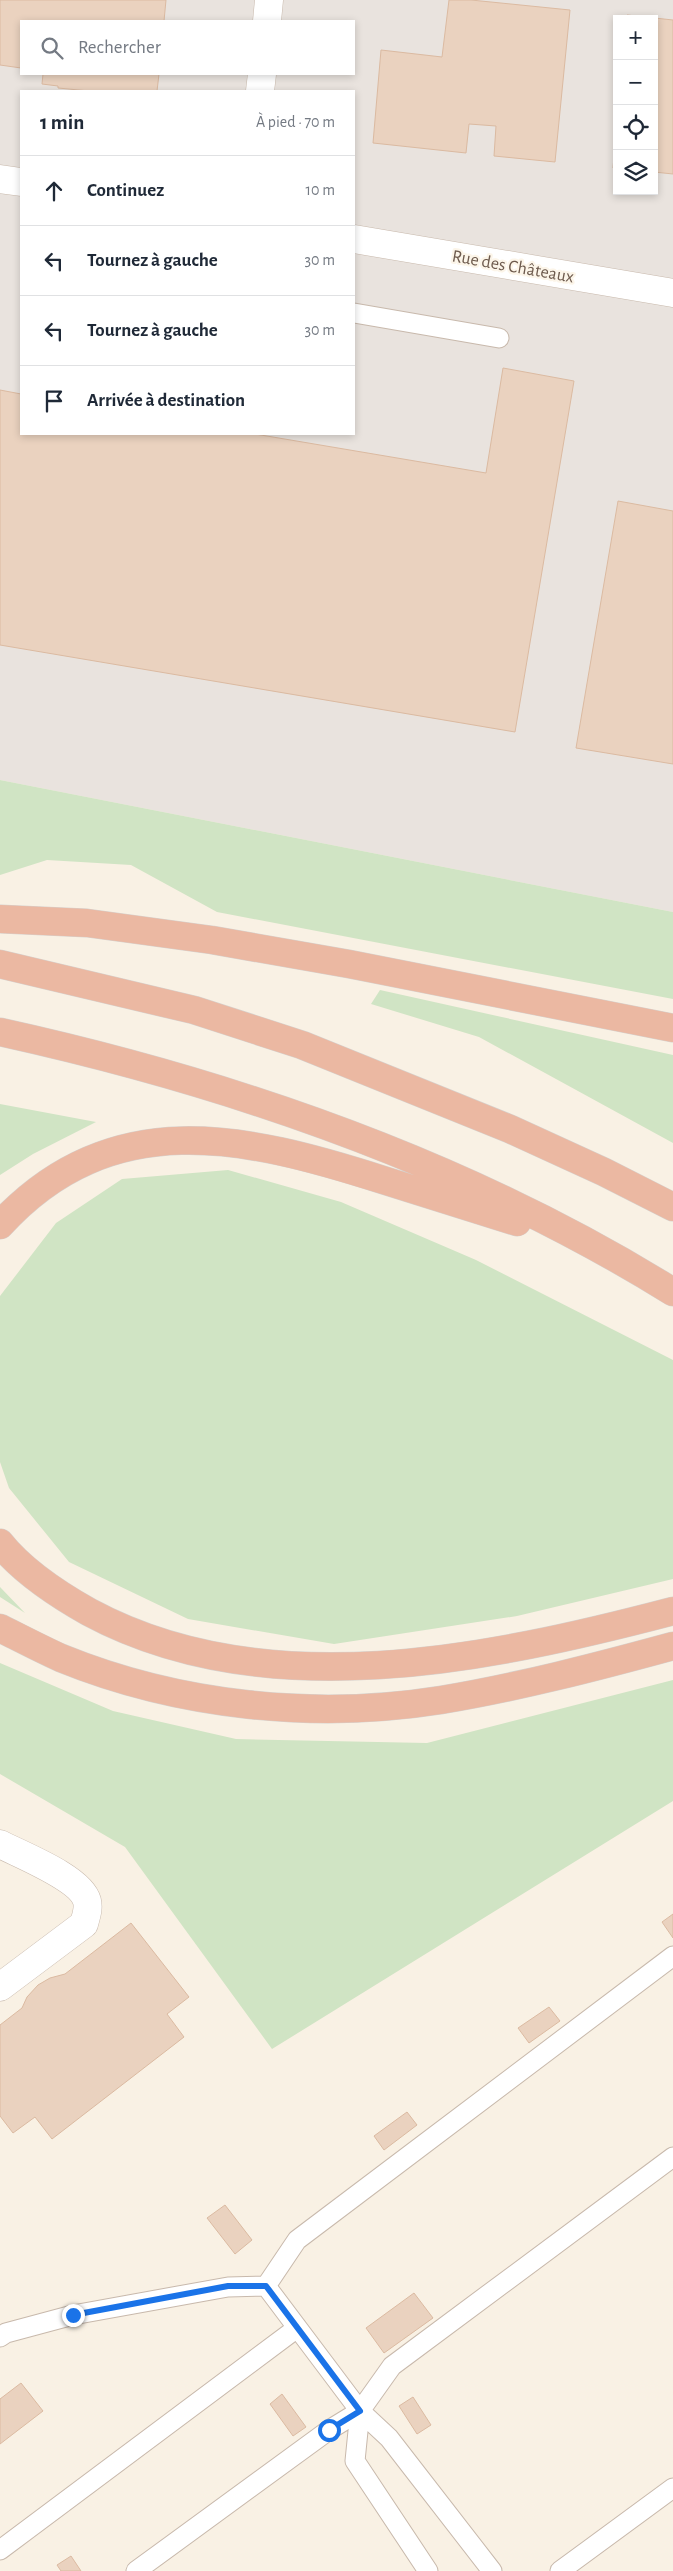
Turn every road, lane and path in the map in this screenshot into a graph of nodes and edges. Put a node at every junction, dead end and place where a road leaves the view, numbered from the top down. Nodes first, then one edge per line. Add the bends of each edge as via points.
1 (269, 0) edge
2 (267, 20) edge
3 (262, 75) edge
4 (260, 90) edge
5 (0, 179) edge
6 (20, 182) edge
7 (355, 239) edge
8 (673, 293) edge
9 (355, 313) edge
10 (499, 338) dead end
11 (0, 919) edge
12 (0, 964) edge
13 (673, 1028) edge
14 (0, 1032) edge
15 (673, 1207) edge
16 (0, 1225) edge
17 (590, 1244) junction
18 (673, 1292) edge
19 (0, 1543) edge
20 (673, 1611) edge
21 (0, 1628) edge
22 (673, 1646) edge
23 (0, 1844) edge
24 (673, 1956) edge
25 (0, 1987) edge
26 (673, 2157) edge
27 (266, 2286) junction
28 (297, 2328) junction
29 (0, 2338) edge
30 (360, 2411) junction
31 (673, 2488) edge
32 (0, 2550) edge
33 (136, 2571) edge
34 (428, 2571) edge
35 (492, 2571) edge
36 (560, 2571) edge

1 - 2 street
3 - 4 street
5 - 6 street
7 - 8 street, Rue des Châteaux
9 - 10 lane
11 - 13 highway via 87,923 212,940
12 - 15 highway via 194,1010 302,1045 510,1129
14 - 17 highway via 182,1079 308,1118 455,1176
16 - 17 highway via 48,1183 100,1154 160,1142 214,1140 276,1150 356,1171
17 - 18 highway
19 - 20 highway via 52,1590 127,1631 218,1656 286,1666 383,1665 483,1652 612,1627
21 - 22 highway via 61,1658 159,1689 233,1702 315,1708 357,1708 440,1700 539,1681
23 - 25 street via 69,1880 81,1890 88,1911 84,1924
24 - 27 lane via 296,2240
26 - 30 lane via 392,2366
27 - 28 lane
27 - 29 lane via 228,2286 73,2315 6,2333
28 - 30 lane
28 - 32 lane
30 - 33 lane via 329,2430
30 - 34 lane via 355,2461
30 - 35 lane via 389,2438
31 - 36 lane

